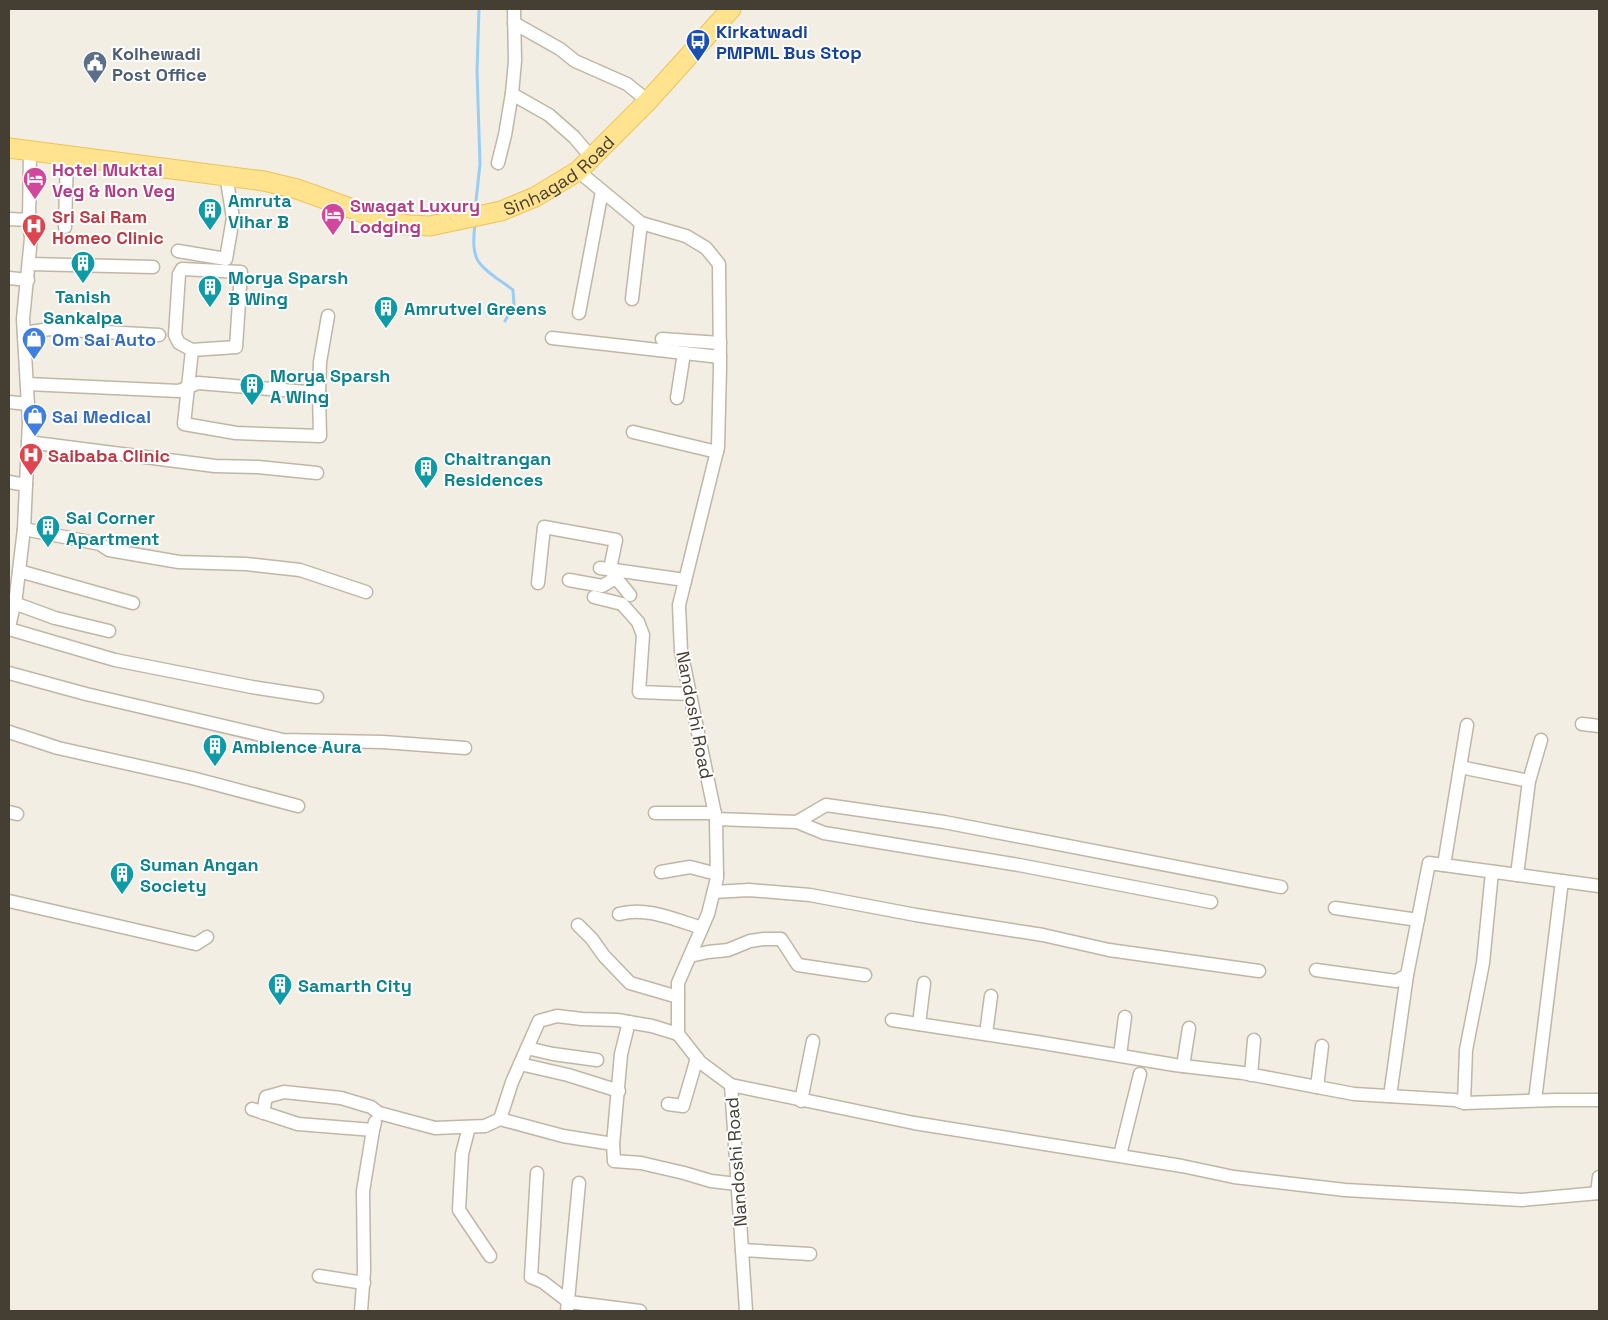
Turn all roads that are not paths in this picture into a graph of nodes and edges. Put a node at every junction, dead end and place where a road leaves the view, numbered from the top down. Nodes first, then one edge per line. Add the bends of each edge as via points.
1 (514, 9) edge
2 (731, 9) edge
3 (514, 23) junction
4 (512, 93) junction
5 (648, 101) junction
6 (9, 148) edge
7 (30, 151) junction
8 (67, 156) junction
9 (591, 157) junction
10 (498, 162) dead end
11 (578, 171) junction
12 (226, 175) junction
13 (602, 191) junction
14 (9, 219) edge
15 (29, 220) junction
16 (641, 223) junction
17 (65, 227) dead end
18 (178, 251) dead end
19 (29, 264) junction
20 (153, 267) dead end
21 (9, 278) edge
22 (28, 280) junction
23 (632, 298) dead end
24 (579, 313) dead end
25 (328, 316) dead end
26 (24, 332) junction
27 (159, 335) dead end
28 (552, 338) dead end
29 (662, 339) dead end
30 (720, 343) junction
31 (192, 350) junction
32 (684, 353) junction
33 (720, 357) junction
34 (27, 384) junction
35 (187, 386) junction
36 (319, 393) junction
37 (677, 398) dead end
38 (9, 402) edge
39 (28, 404) junction
40 (633, 432) dead end
41 (28, 442) junction
42 (716, 452) junction
43 (317, 473) dead end
44 (9, 482) edge
45 (26, 485) junction
46 (24, 530) junction
47 (19, 572) junction
48 (602, 579) junction
49 (569, 580) dead end
50 (685, 580) junction
51 (538, 583) dead end
52 (366, 592) dead end
53 (630, 595) dead end
54 (14, 603) junction
55 (133, 603) dead end
56 (9, 628) edge
57 (108, 631) dead end
58 (9, 673) edge
59 (690, 694) junction
60 (317, 697) dead end
61 (1582, 724) dead end
62 (1467, 725) dead end
63 (1599, 726) edge
64 (9, 732) edge
65 (1541, 740) dead end
66 (465, 748) dead end
67 (1460, 767) junction
68 (1529, 781) junction
69 (298, 806) dead end
70 (655, 813) dead end
71 (715, 816) junction
72 (797, 822) junction
73 (1444, 865) junction
74 (661, 872) dead end
75 (1492, 872) junction
76 (717, 874) junction
77 (1517, 875) junction
78 (1562, 881) junction
79 (1599, 886) edge
80 (1281, 888) dead end
81 (714, 892) junction
82 (9, 901) edge
83 (1211, 902) dead end
84 (1335, 908) dead end
85 (619, 914) dead end
86 (1418, 920) junction
87 (578, 925) dead end
88 (702, 928) junction
89 (207, 937) dead end
90 (690, 956) junction
91 (1316, 970) dead end
92 (1259, 971) dead end
93 (865, 975) dead end
94 (1407, 975) junction
95 (924, 983) dead end
96 (991, 996) dead end
97 (678, 997) junction
98 (1125, 1017) dead end
99 (892, 1020) dead end
100 (629, 1022) junction
101 (919, 1024) junction
102 (1189, 1028) dead end
103 (678, 1034) junction
104 (986, 1034) junction
105 (1254, 1040) dead end
106 (813, 1042) dead end
107 (1322, 1046) dead end
108 (527, 1048) junction
109 (1120, 1055) junction
110 (697, 1058) junction
111 (597, 1060) dead end
112 (520, 1064) junction
113 (1183, 1066) junction
114 (1140, 1074) dead end
115 (1251, 1075) junction
116 (731, 1085) junction
117 (1317, 1087) junction
118 (619, 1091) junction
119 (1390, 1096) junction
120 (1535, 1100) junction
121 (1599, 1100) edge
122 (801, 1101) junction
123 (1464, 1103) junction
124 (668, 1104) dead end
125 (383, 1114) junction
126 (500, 1119) junction
127 (469, 1127) junction
128 (373, 1130) junction
129 (613, 1144) junction
130 (1120, 1156) junction
131 (537, 1174) dead end
132 (1599, 1177) edge
133 (579, 1183) dead end
134 (737, 1184) junction
135 (1598, 1193) edge
136 (742, 1250) junction
137 (810, 1254) dead end
138 (490, 1256) dead end
139 (319, 1276) dead end
140 (364, 1283) junction
141 (568, 1307) edge
142 (361, 1311) edge
143 (640, 1311) edge
144 (746, 1311) edge

1 - 3 street
2 - 5 main road, Sinhagad Road
3 - 4 street
3 - 5 street via 575,60 626,84
4 - 9 street via 549,115
4 - 10 street
5 - 9 main road, Sinhagad Road
6 - 7 main road, Sinhagad Road
7 - 8 main road, Sinhagad Road
7 - 15 street
8 - 12 main road, Sinhagad Road
8 - 17 street
9 - 11 main road, Sinhagad Road
11 - 12 main road, Sinhagad Road via 535,197 500,211 430,226 389,222 297,189
11 - 13 street, Nandoshi Road
12 - 18 street via 233,218 226,259
13 - 16 street, Nandoshi Road
13 - 24 street
14 - 15 street
15 - 19 street
16 - 23 street
16 - 30 street, Nandoshi Road via 686,236 706,248 719,264
19 - 20 street
19 - 22 street
21 - 22 street
22 - 26 street
25 - 36 street via 320,362
26 - 27 street via 50,329
26 - 34 street
28 - 32 street
29 - 30 street
30 - 33 street, Nandoshi Road
31 - 31 street via 179,343 175,335 178,274 182,269 241,272 236,347
31 - 35 street
32 - 33 street
32 - 37 street
33 - 42 street, Nandoshi Road
34 - 35 street via 179,391
34 - 39 street
35 - 36 street via 198,383
35 - 36 street via 184,424 236,433 320,436
38 - 39 street
39 - 41 street
40 - 42 street
41 - 43 street via 214,466
41 - 45 street
42 - 50 street, Nandoshi Road
44 - 45 street
45 - 46 street
46 - 47 street
46 - 52 street via 179,562 300,570
47 - 54 street
47 - 55 street
48 - 49 street
48 - 50 street
48 - 51 street via 616,540 544,526
48 - 53 street
48 - 59 street via 638,622 643,635 639,692
50 - 59 street, Nandoshi Road via 679,605 681,651
54 - 56 street
54 - 57 street via 55,618
56 - 60 street via 116,660 252,688
58 - 66 street via 283,740
59 - 71 street, Nandoshi Road
61 - 63 street
62 - 67 street
64 - 69 street via 58,748
65 - 68 street
67 - 68 street
67 - 73 street
68 - 77 street
70 - 71 street
71 - 72 street
71 - 76 street, Nandoshi Road
72 - 80 street via 826,805 944,822
72 - 83 street via 824,833 1001,862
73 - 75 street
73 - 86 street via 1429,863
74 - 76 street via 690,867
75 - 77 street
75 - 123 street via 1483,963 1466,1050
76 - 81 street, Nandoshi Road
77 - 78 street
78 - 79 street
78 - 120 street
81 - 88 street, Nandoshi Road
81 - 92 street via 749,890 810,895 1043,935 1109,950
82 - 89 street via 196,944
84 - 86 street
85 - 88 street via 630,911 658,914
86 - 94 street
87 - 97 street via 630,983
88 - 90 street, Nandoshi Road
90 - 93 street via 728,950 750,941 781,939 798,965
90 - 97 street, Nandoshi Road via 678,983
91 - 94 street via 1396,981
94 - 119 street
95 - 101 street
96 - 104 street
97 - 103 street, Nandoshi Road
98 - 109 street
99 - 101 street
100 - 103 street
100 - 108 street via 557,1016 539,1021
100 - 118 street via 621,1054
101 - 104 street
102 - 113 street
103 - 110 street, Nandoshi Road
104 - 109 street
105 - 115 street
106 - 122 street
107 - 117 street
108 - 111 street
108 - 112 street
109 - 113 street
110 - 116 street, Nandoshi Road
110 - 124 street via 683,1106
112 - 118 street via 568,1074
112 - 126 street
113 - 115 street
114 - 130 street
115 - 117 street
116 - 122 street
116 - 134 street, Nandoshi Road
117 - 119 street
118 - 129 street
119 - 123 street
120 - 121 street
120 - 123 street
122 - 130 street
125 - 127 street via 435,1128
125 - 128 street
125 - 128 street via 341,1098 284,1092 266,1097 257,1111 298,1124
126 - 127 street via 485,1126
126 - 129 street via 563,1136
127 - 138 street via 462,1154 459,1210
128 - 140 street via 363,1191
129 - 134 street via 614,1161 641,1163 711,1181
130 - 135 street via 1234,1178 1345,1190 1522,1200
131 - 141 street via 531,1277 544,1282
132 - 135 street
133 - 141 street
134 - 136 street, Nandoshi Road
136 - 137 street
136 - 144 street, Nandoshi Road
139 - 140 street
140 - 142 street
141 - 143 street

